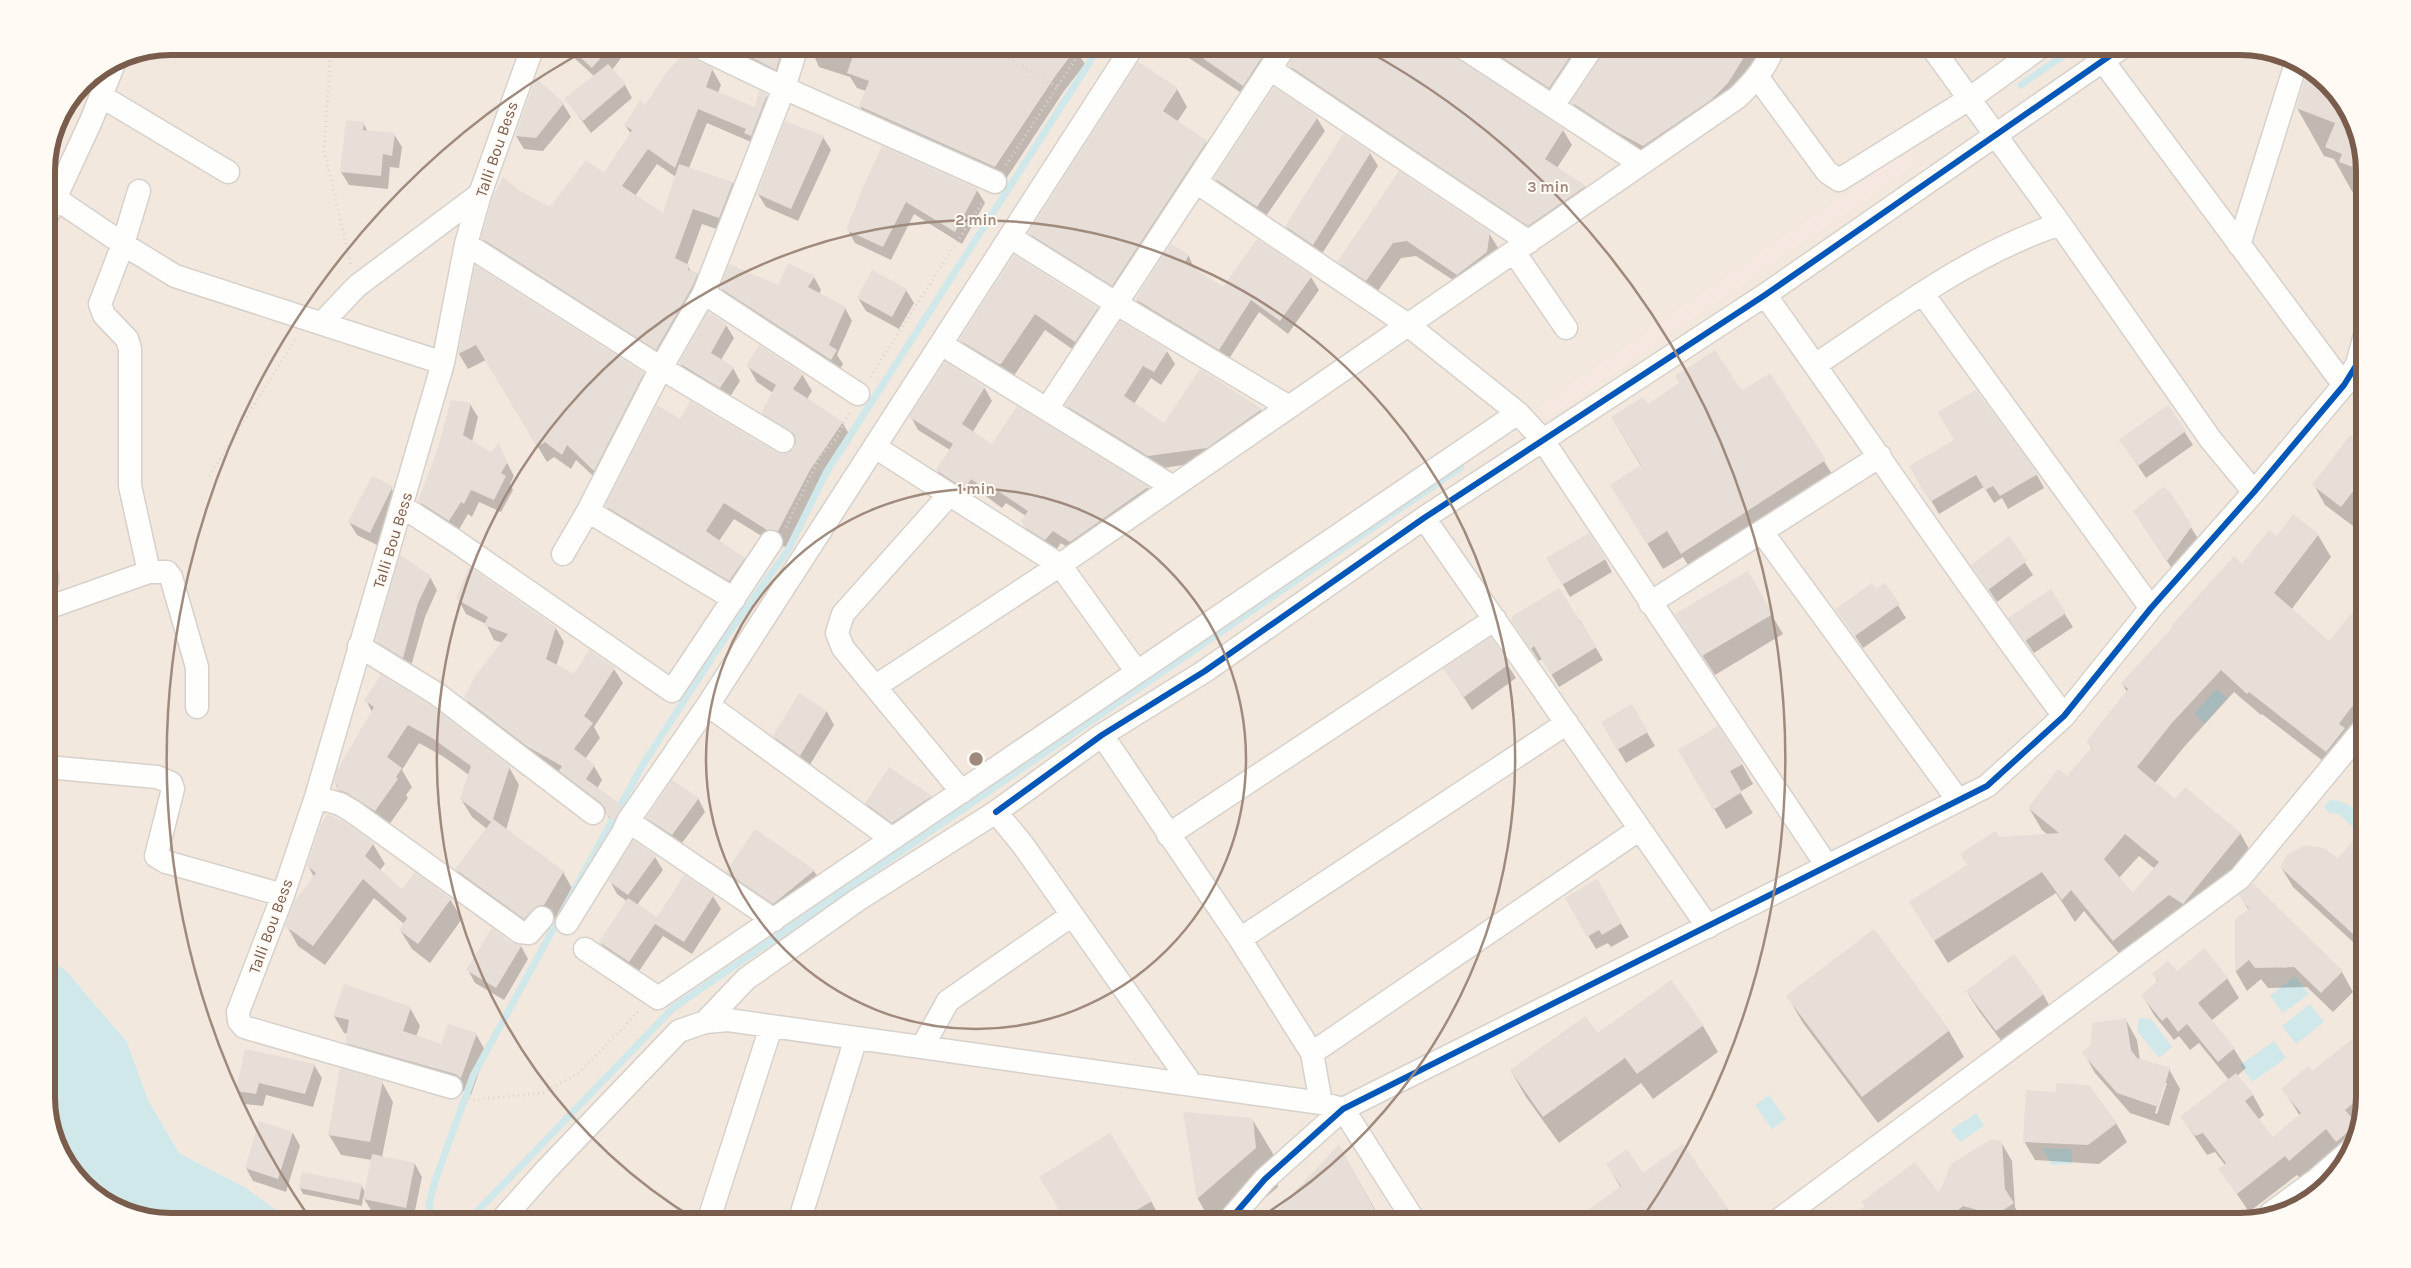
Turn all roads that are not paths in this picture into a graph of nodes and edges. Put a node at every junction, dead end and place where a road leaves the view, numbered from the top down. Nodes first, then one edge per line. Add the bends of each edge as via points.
1 (530, 55) edge
2 (716, 55) edge
3 (794, 55) edge
4 (1127, 55) edge
5 (1279, 55) edge
6 (1475, 55) edge
7 (1587, 55) edge
8 (1770, 55) edge
9 (1937, 55) edge
10 (2029, 55) edge
11 (2111, 55) edge
12 (2103, 61) junction
13 (1270, 69) junction
14 (2294, 69) edge
15 (110, 72) edge
16 (1758, 78) junction
17 (784, 88) junction
18 (101, 96) junction
19 (1968, 99) junction
20 (1553, 106) junction
21 (1996, 135) junction
22 (1642, 164) junction
23 (228, 172) dead end
24 (995, 182) road end
25 (1196, 182) junction
26 (139, 191) dead end
27 (480, 194) junction
28 (55, 198) edge
29 (55, 209) edge
30 (2060, 224) junction
31 (1010, 237) junction
32 (123, 244) junction
33 (466, 244) junction
34 (2240, 245) junction
35 (1521, 247) junction
36 (704, 293) junction
37 (1924, 294) junction
38 (1765, 295) junction
39 (1117, 304) junction
40 (315, 321) junction
41 (1408, 325) junction
42 (1566, 328) dead end
43 (941, 344) junction
44 (444, 363) junction
45 (1816, 365) junction
46 (661, 368) junction
47 (2356, 372) edge
48 (2344, 385) junction
49 (858, 394) road end
50 (1288, 408) junction
51 (1047, 409) junction
52 (1518, 413) junction
53 (1542, 439) junction
54 (783, 441) dead end
55 (874, 447) junction
56 (1880, 456) junction
57 (1173, 488) junction
58 (2254, 492) junction
59 (949, 495) junction
60 (403, 507) junction
61 (588, 511) junction
62 (1424, 518) junction
63 (1762, 532) junction
64 (771, 542) road end
65 (563, 554) dead end
66 (1060, 565) junction
67 (149, 572) junction
68 (734, 599) junction
69 (1650, 603) junction
70 (55, 605) edge
71 (2151, 608) junction
72 (1495, 619) junction
73 (359, 646) junction
74 (1137, 672) junction
75 (876, 686) junction
76 (708, 706) junction
77 (197, 708) dead end
78 (2064, 716) junction
79 (1567, 723) junction
80 (1102, 735) junction
81 (2356, 739) edge
82 (55, 768) edge
83 (962, 792) junction
84 (316, 796) junction
85 (1958, 800) junction
86 (996, 812) junction
87 (593, 813) dead end
88 (628, 821) junction
89 (1640, 828) junction
90 (1168, 835) junction
91 (891, 838) junction
92 (1826, 866) junction
93 (283, 894) junction
94 (1072, 914) junction
95 (542, 918) dead end
96 (774, 920) junction
97 (567, 923) dead end
98 (1708, 927) junction
99 (1240, 938) junction
100 (585, 949) dead end
101 (705, 1022) junction
102 (770, 1027) junction
103 (856, 1038) junction
104 (922, 1047) junction
105 (1312, 1053) junction
106 (1192, 1085) junction
107 (451, 1088) dead end
108 (1321, 1103) junction
109 (1343, 1109) junction
110 (2333, 1166) edge
111 (2284, 1204) edge
112 (508, 1213) edge
113 (711, 1213) edge
114 (802, 1213) edge
115 (1236, 1213) edge
116 (1409, 1213) edge
117 (1788, 1213) edge

1 - 27 street, Talli Bou Bess
2 - 17 street
3 - 17 street
4 - 31 street
5 - 13 street
6 - 20 street
7 - 20 street
8 - 16 street
9 - 19 street
10 - 19 street
11 - 12 street
12 - 21 street
12 - 34 street
13 - 25 street
13 - 35 street
14 - 34 street
15 - 18 street
16 - 19 street via 1826,172 1839,180
16 - 22 street via 1738,97
17 - 24 street
17 - 36 street
18 - 23 street
18 - 28 street
19 - 21 street
20 - 22 street
21 - 30 street
21 - 38 street
22 - 35 street
25 - 39 street
25 - 41 street
26 - 32 street
27 - 33 street, Talli Bou Bess
27 - 40 street
29 - 32 street
30 - 37 street via 2027,235 1984,256
30 - 58 street via 2211,440
31 - 39 street
31 - 43 street
32 - 40 street via 175,276
32 - 67 street via 100,304 104,315 127,339 130,349 130,486
33 - 44 street, Talli Bou Bess
33 - 46 street
34 - 48 street
35 - 41 street
35 - 42 street
36 - 46 street
36 - 49 street
37 - 45 street
37 - 71 street
38 - 45 street
38 - 53 street
39 - 50 street
39 - 51 street
40 - 44 street
41 - 50 street
41 - 52 street
43 - 51 street
43 - 55 street
44 - 60 street, Talli Bou Bess
45 - 56 street
46 - 54 street
46 - 61 street
47 - 48 street
48 - 58 street
50 - 57 street
51 - 57 street
52 - 53 street
52 - 74 street
53 - 62 street
53 - 69 street
55 - 59 street
55 - 76 street
56 - 63 street
56 - 78 street via 1985,611
57 - 66 street
58 - 71 street
59 - 66 street
59 - 75 street via 843,614 837,633 843,648
60 - 68 street via 672,691
60 - 73 street, Talli Bou Bess
61 - 65 street
61 - 68 street
62 - 72 street
62 - 80 street via 1205,671
63 - 69 street
63 - 85 street
64 - 68 street
66 - 74 street
66 - 75 street
67 - 70 street
67 - 77 street via 162,571 171,577 197,667
69 - 92 street
71 - 78 street
72 - 79 street
72 - 90 street
73 - 84 street, Talli Bou Bess
73 - 87 street via 437,694
74 - 83 street
75 - 83 street
76 - 88 street
76 - 91 street
78 - 85 street via 1987,786
79 - 89 street
79 - 99 street
80 - 86 street
80 - 90 street
81 - 117 street via 2240,878
82 - 93 street via 166,780 173,789 156,856 166,862
83 - 91 street
84 - 93 street, Talli Bou Bess
84 - 95 street via 352,810 520,932 529,933
85 - 92 street
86 - 94 street
86 - 101 street via 859,899 746,979
88 - 96 street
88 - 97 street
89 - 98 street
89 - 105 street
90 - 99 street
91 - 96 street
92 - 98 street
93 - 107 street, Talli Bou Bess via 238,1012 238,1021 244,1027
94 - 104 street via 948,1001
94 - 106 street
96 - 100 street via 658,998
98 - 109 street
99 - 105 street
101 - 102 street via 728,1020
101 - 112 street via 679,1031
102 - 103 street
102 - 113 street
103 - 104 street
103 - 114 street
104 - 106 street
105 - 108 street
106 - 108 street
108 - 109 street
109 - 115 street via 1265,1179
109 - 116 street
110 - 111 street

